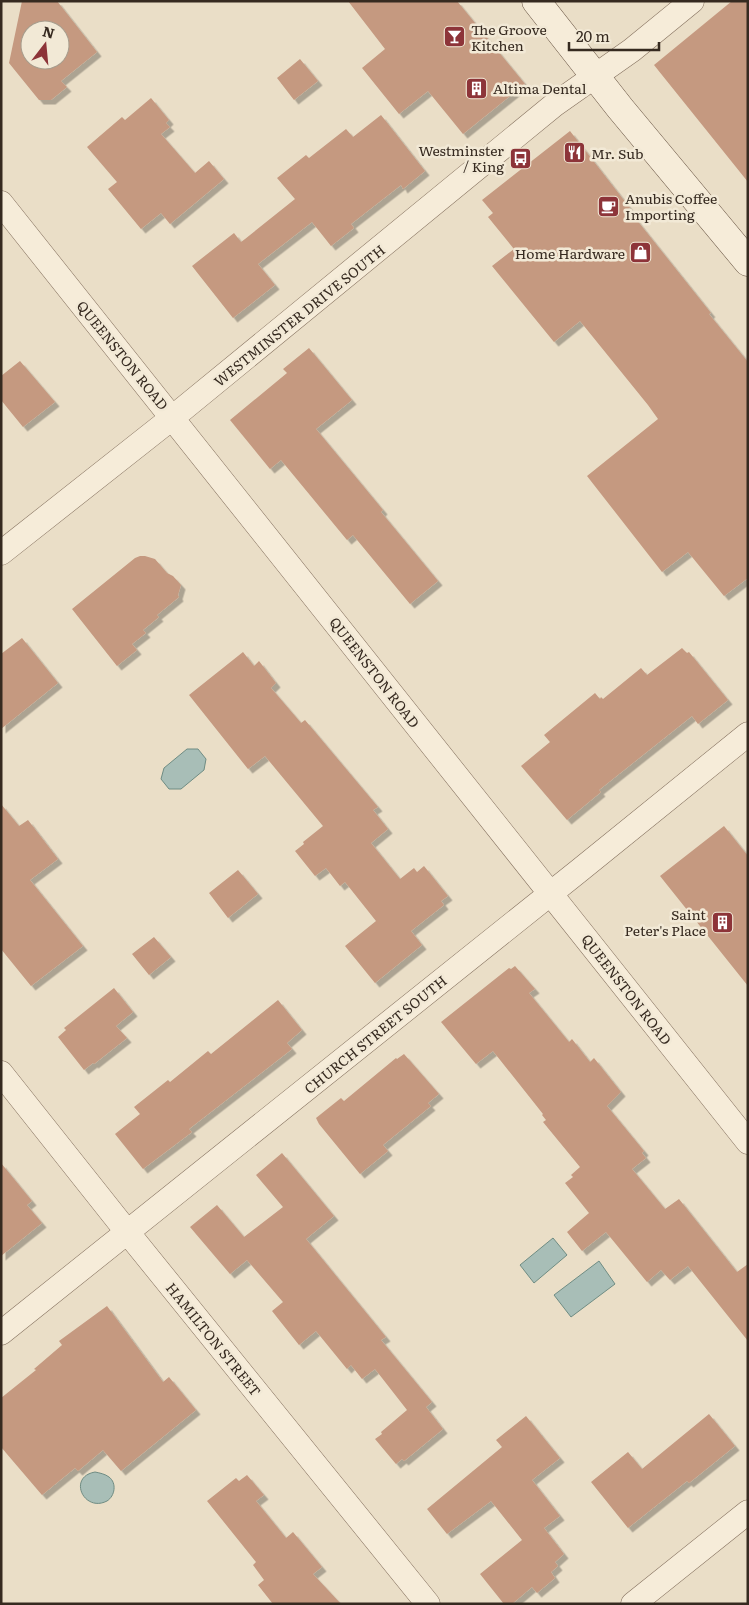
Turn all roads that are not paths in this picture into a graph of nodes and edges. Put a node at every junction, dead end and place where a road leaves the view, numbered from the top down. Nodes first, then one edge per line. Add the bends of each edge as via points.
1 (536, 1) edge
2 (692, 1) edge
3 (594, 75) junction
4 (1, 203) edge
5 (748, 262) edge
6 (172, 418) junction
7 (1, 552) edge
8 (748, 734) edge
9 (550, 893) junction
10 (1, 1073) edge
11 (748, 1142) edge
12 (128, 1233) junction
13 (1, 1333) edge
14 (748, 1512) edge
15 (428, 1604) edge
16 (634, 1604) edge

1 - 3 main road
2 - 3 street, WESTMINSTER DRIVE SOUTH via 632,50
3 - 5 main road
3 - 6 street, WESTMINSTER DRIVE SOUTH
4 - 6 street, QUEENSTON ROAD
6 - 7 street, WESTMINSTER DRIVE SOUTH
6 - 9 street, QUEENSTON ROAD
8 - 9 street, CHURCH STREET SOUTH
9 - 11 street, QUEENSTON ROAD
9 - 12 street, CHURCH STREET SOUTH
10 - 12 street, HAMILTON STREET
12 - 13 street, CHURCH STREET SOUTH
12 - 15 street, HAMILTON STREET
14 - 16 street

